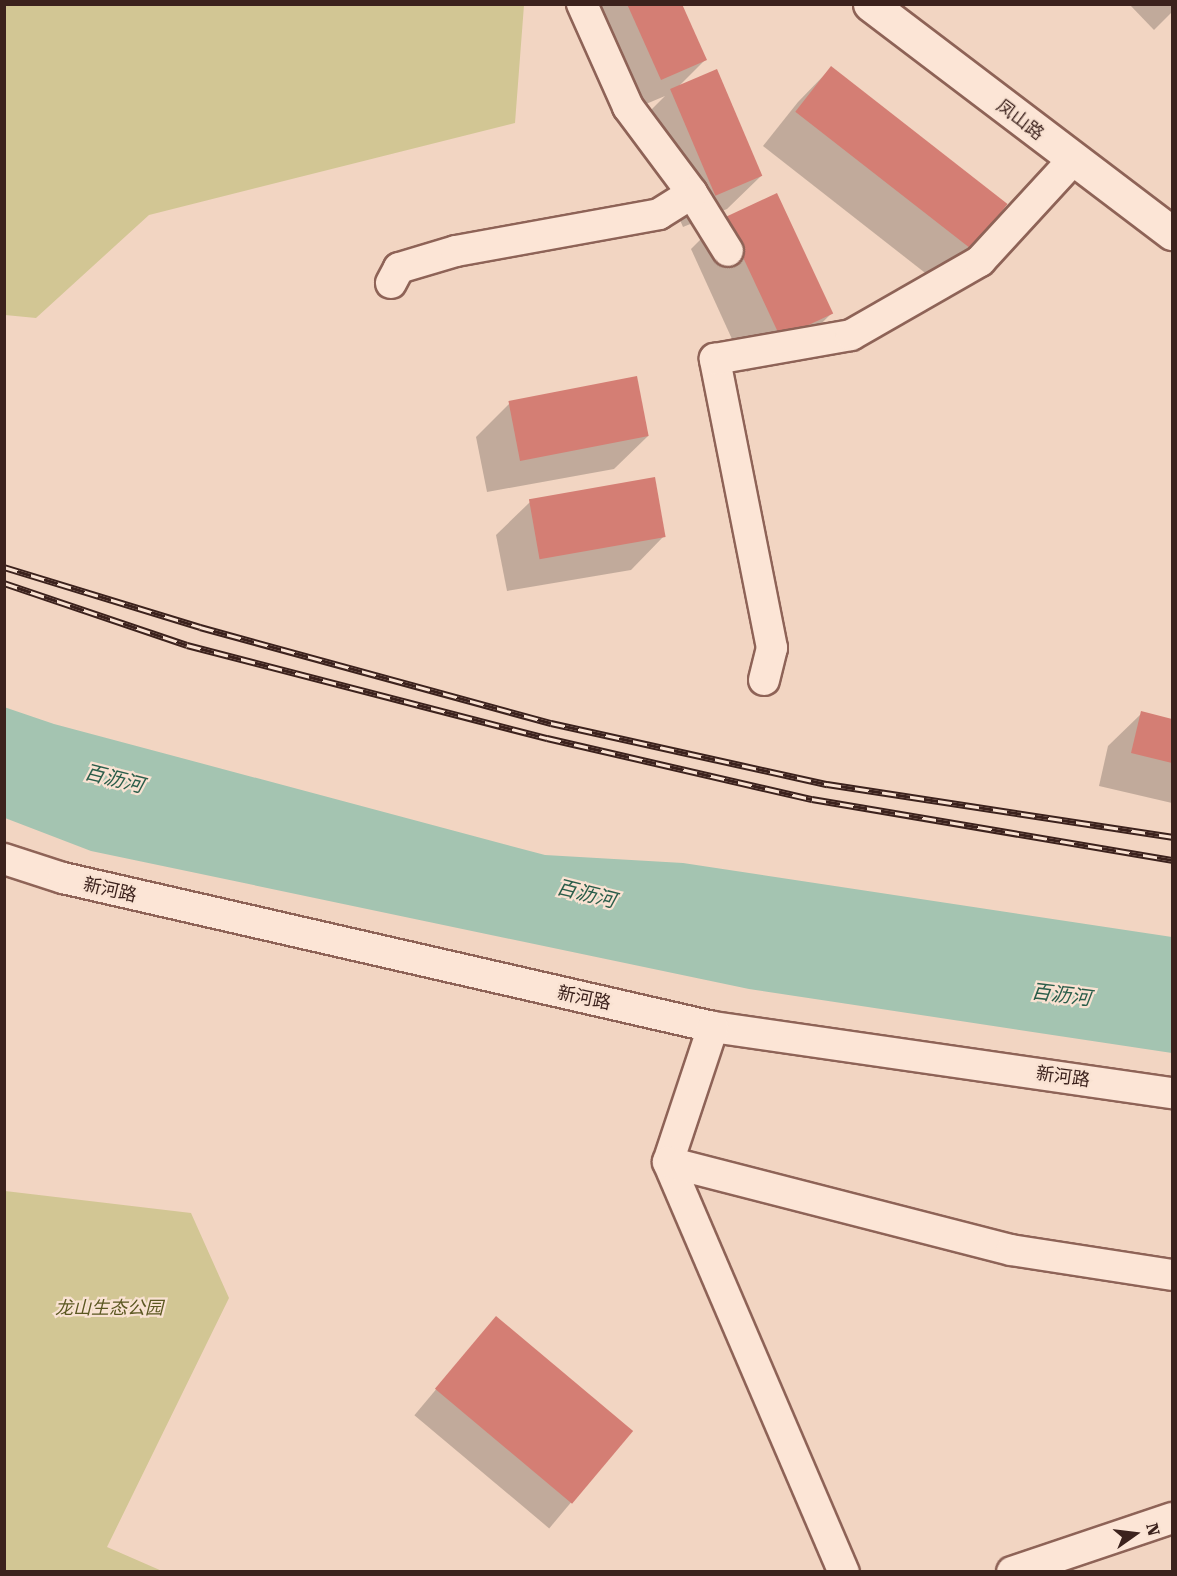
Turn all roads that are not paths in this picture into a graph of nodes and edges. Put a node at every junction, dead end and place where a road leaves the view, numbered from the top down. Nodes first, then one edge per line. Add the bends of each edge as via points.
1 (582, 4) edge
2 (870, 4) edge
3 (1073, 160) junction
4 (692, 193) junction
5 (1173, 233) edge
6 (728, 251) dead end
7 (391, 283) dead end
8 (764, 680) dead end
9 (4, 859) edge
10 (713, 1027) junction
11 (1173, 1093) edge
12 (668, 1162) junction
13 (1173, 1275) edge
14 (1173, 1518) edge
15 (844, 1572) edge
16 (1012, 1572) edge

1 - 4 street via 628,107
2 - 3 street, 凤山路
3 - 5 street, 凤山路
3 - 8 street via 980,261 851,334 715,359 772,648
4 - 6 street
4 - 7 street via 659,214 456,251 399,268
9 - 10 street, 新河路 via 74,881
10 - 11 street, 新河路
10 - 12 street
12 - 13 street via 1011,1250
12 - 15 street
14 - 16 street

